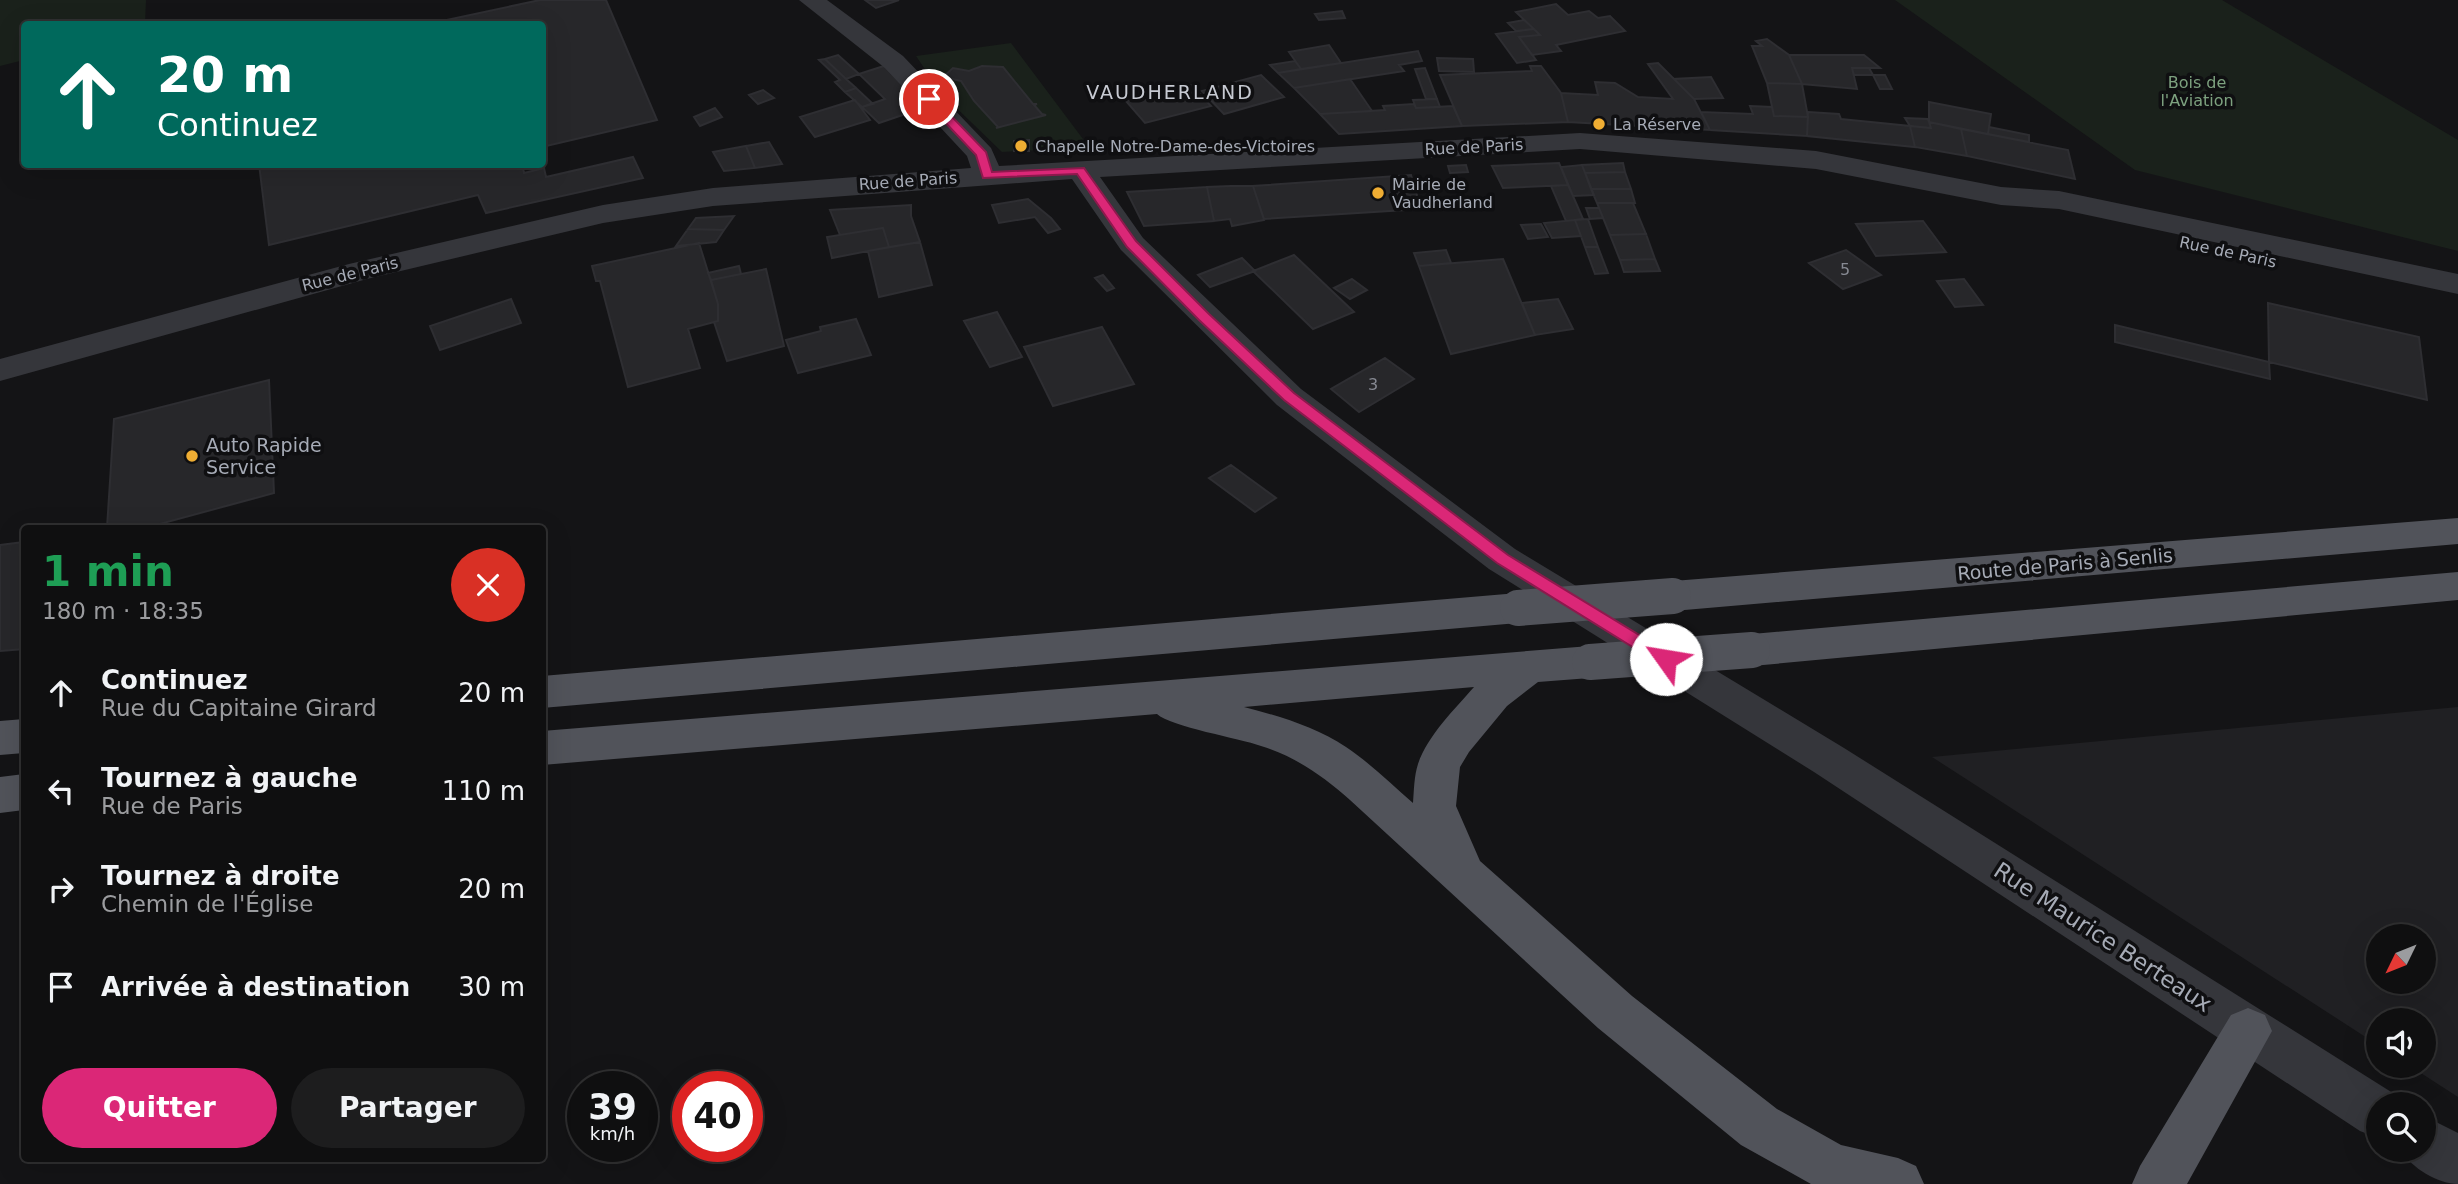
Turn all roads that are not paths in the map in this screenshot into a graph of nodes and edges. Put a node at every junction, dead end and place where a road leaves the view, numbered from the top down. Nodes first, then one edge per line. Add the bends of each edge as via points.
1 (811, 0) edge
2 (1080, 170) junction
3 (987, 175) junction
4 (2001, 196) junction
5 (2458, 284) edge
6 (2458, 303) edge
7 (0, 370) edge
8 (2458, 531) edge
9 (2458, 586) edge
10 (1529, 667) junction
11 (546, 692) edge
12 (1143, 698) junction
13 (21, 736) edge
14 (0, 738) edge
15 (546, 748) edge
16 (21, 792) edge
17 (0, 794) edge
18 (1461, 872) junction
19 (2248, 1031) junction
20 (2366, 1105) edge
21 (2436, 1149) edge
22 (2458, 1163) edge
23 (1898, 1184) edge
24 (2158, 1184) edge

1 - 3 street via 894,62 981,155
2 - 3 street, Rue de Paris
2 - 4 street, Rue de Paris via 1580,141 1815,160
2 - 19 street, Rue Maurice Berteaux via 1132,244 1270,379 1502,559 1829,760
3 - 7 street, Rue de Paris via 713,197 603,214 360,271
4 - 5 street, Rue de Paris via 2059,200
4 - 6 street, Rue de Paris via 2062,216
8 - 11 main road, Route de Paris à Senlis, bridge
9 - 10 main road, bridge
10 - 12 main road
10 - 18 main road via 1493,694 1439,765 1434,806
12 - 15 main road
12 - 18 main road via 1242,723 1320,753
13 - 14 main road
16 - 17 main road
18 - 23 main road via 1632,1028 1761,1130 1814,1160 1871,1182
19 - 20 street, Rue Maurice Berteaux
19 - 24 main road
21 - 22 street

